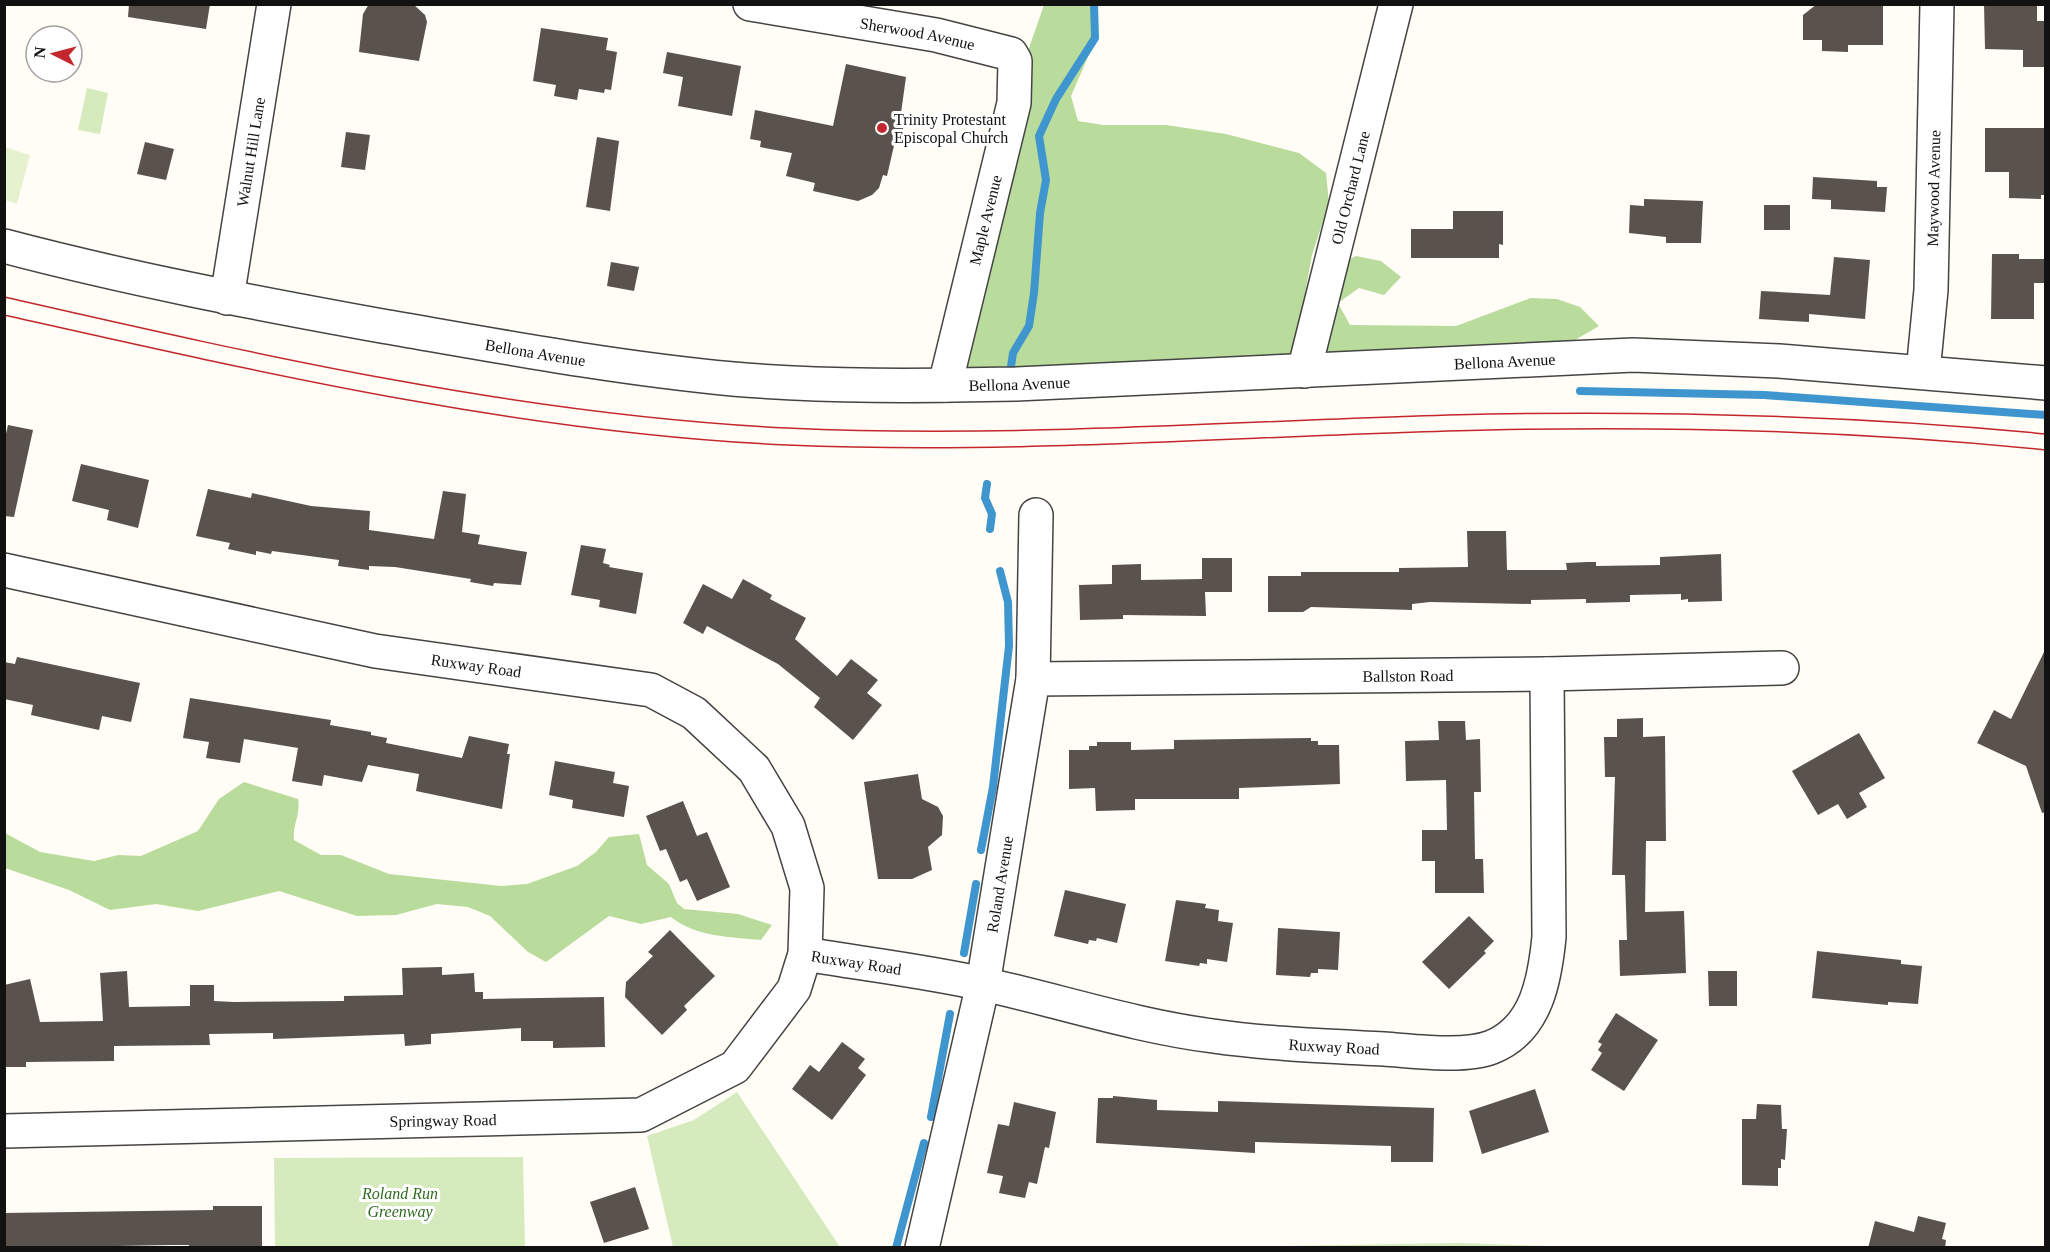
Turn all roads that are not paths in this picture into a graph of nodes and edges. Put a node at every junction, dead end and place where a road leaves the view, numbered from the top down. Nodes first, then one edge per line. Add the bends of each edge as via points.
1 (274, 4) edge
2 (750, 4) edge
3 (1396, 4) edge
4 (1936, 4) edge
5 (1011, 54) joint
6 (4, 246) edge
7 (227, 298) junction
8 (1304, 371) junction
9 (1923, 372) junction
10 (2046, 383) edge
11 (945, 385) junction
12 (1036, 515) dead end
13 (4, 570) edge
14 (1782, 668) dead end
15 (1546, 674) junction
16 (1033, 679) junction
17 (805, 954) junction
18 (983, 984) junction
19 (4, 1131) edge
20 (922, 1248) edge

1 - 7 street, Walnut Hill Lane
2 - 5 street, Sherwood Avenue via 936,35
3 - 8 street, Old Orchard Lane
4 - 9 street, Maywood Avenue via 1931,290
5 - 11 street, Maple Avenue via 1015,61 1014,103
6 - 7 street, Bellona Avenue
7 - 11 street, Bellona Avenue via 657,371 798,383
8 - 9 street, Bellona Avenue via 1633,355
8 - 11 street, Bellona Avenue
9 - 10 street, Bellona Avenue
12 - 16 street, Roland Avenue
13 - 17 street, Ruxway Road via 375,651 651,690 694,713 754,769 788,826 807,888
14 - 15 street, Ballston Road
15 - 16 street, Ballston Road
15 - 18 street, Ruxway Road via 1550,937 1544,980 1536,1004 1516,1032 1492,1047 1457,1052 1418,1051 1212,1036
16 - 18 street, Roland Avenue
17 - 18 street, Ruxway Road
17 - 19 street, Springway Road via 794,989 735,1067 641,1115
18 - 20 street, Roland Avenue

